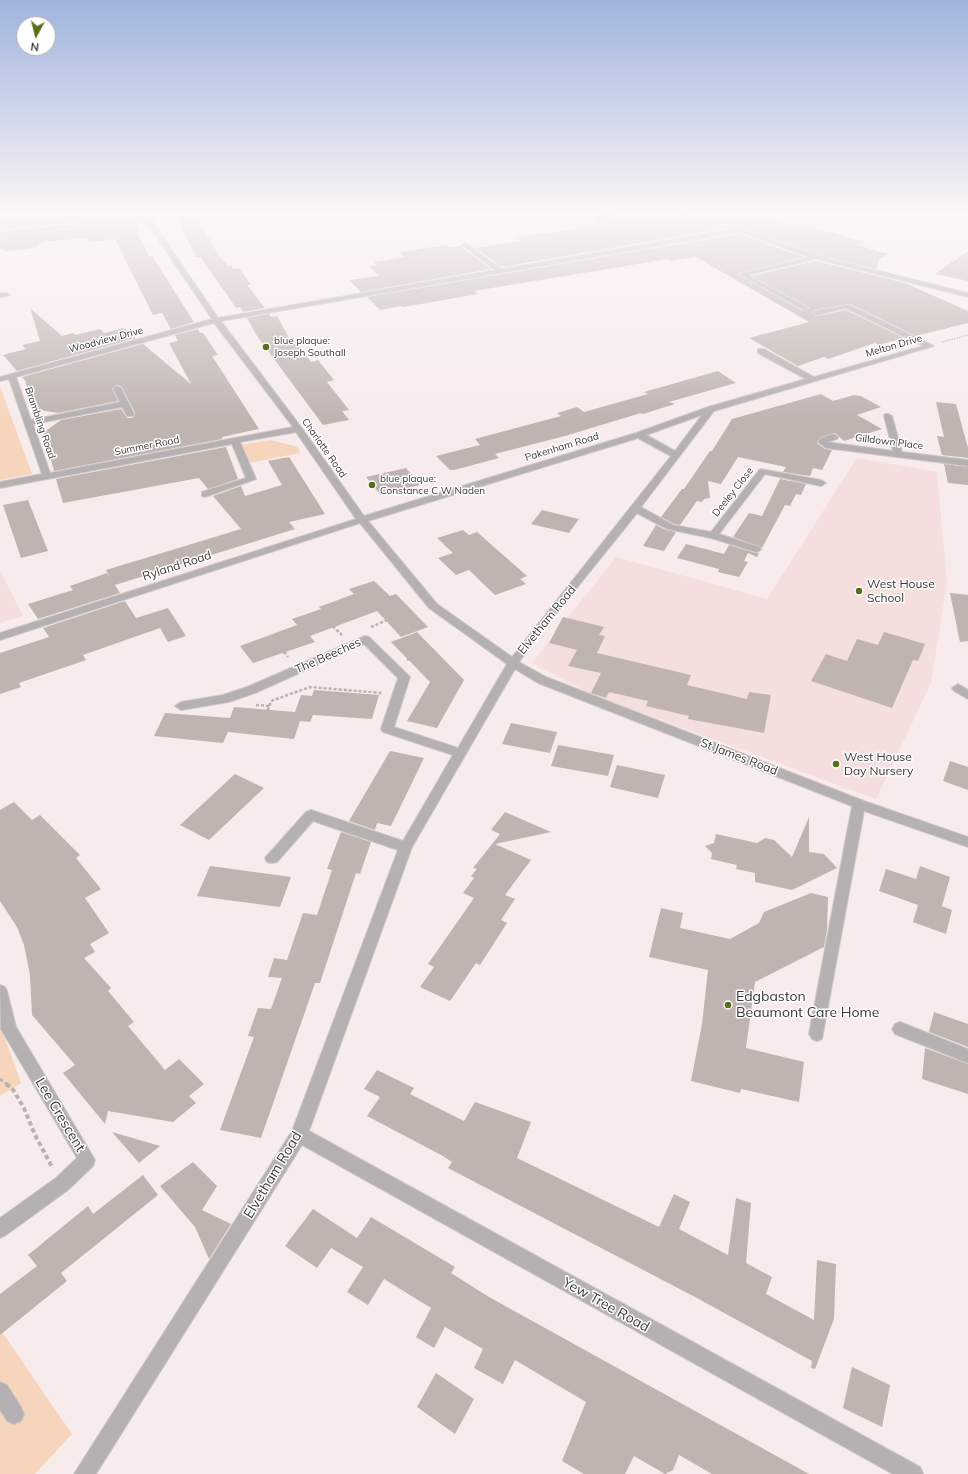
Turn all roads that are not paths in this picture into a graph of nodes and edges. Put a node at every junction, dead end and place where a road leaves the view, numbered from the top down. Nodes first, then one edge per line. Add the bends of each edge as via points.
1 (191, 283) edge
2 (438, 283) edge
3 (758, 283) edge
4 (919, 283) edge
5 (968, 295) edge
6 (804, 308) dead end
7 (817, 313) dead end
8 (216, 320) junction
9 (764, 353) road end
10 (12, 376) junction
11 (0, 379) edge
12 (812, 379) junction
13 (116, 388) dead end
14 (769, 393) joint
15 (124, 404) junction
16 (711, 409) junction
17 (130, 414) dead end
18 (888, 416) dead end
19 (28, 423) junction
20 (298, 429) junction
21 (639, 435) junction
22 (834, 437) dead end
23 (235, 440) junction
24 (898, 454) junction
25 (675, 455) junction
26 (968, 463) edge
27 (47, 476) junction
28 (821, 483) dead end
29 (0, 485) edge
30 (205, 494) dead end
31 (636, 508) junction
32 (362, 520) junction
33 (713, 535) junction
34 (756, 549) dead end
35 (0, 637) edge
36 (514, 663) junction
37 (958, 688) dead end
38 (968, 695) edge
39 (181, 706) dead end
40 (461, 753) junction
41 (859, 804) junction
42 (968, 842) edge
43 (406, 847) junction
44 (272, 858) dead end
45 (0, 991) edge
46 (900, 1028) dead end
47 (817, 1034) dead end
48 (968, 1056) edge
49 (299, 1136) junction
50 (0, 1229) edge
51 (0, 1392) edge
52 (14, 1414) dead end
53 (84, 1474) edge
54 (913, 1474) edge

1 - 8 street, Charlotte Road
2 - 8 street, Woodview Drive
3 - 6 street
4 - 5 street
7 - 12 street, Melton Drive via 847,306 930,346
8 - 10 street, Woodview Drive
8 - 20 street, Charlotte Road
9 - 12 street
10 - 11 street, Woodview Drive
10 - 19 street, Brambling Road
12 - 14 street, Melton Drive
13 - 15 street
14 - 16 street, Pakenham Road
15 - 17 street
15 - 19 street
16 - 21 street, Pakenham Road
16 - 25 street, Elvetham Road
18 - 24 street
19 - 27 street, Brambling Road
20 - 23 street, Summer Road
20 - 32 street, Charlotte Road
21 - 25 street
21 - 32 street, Pakenham Road
22 - 24 street, Gilldown Place via 822,442 826,445
23 - 27 street, Summer Road
23 - 30 street via 250,479
24 - 26 street, Gilldown Place
25 - 31 street, Elvetham Road
27 - 29 street, Summer Road
28 - 33 street, Deeley Close via 763,471
31 - 33 street via 670,527
31 - 36 street, Elvetham Road via 538,629
32 - 35 street, Ryland Road
32 - 36 street, Charlotte Road via 433,606
33 - 34 street
36 - 40 street, Elvetham Road
36 - 41 street, St James Road via 542,680
37 - 38 street
39 - 40 street, The Beeches via 225,699 251,690 365,639 404,677 387,729
40 - 43 street, Elvetham Road
41 - 42 street, St James Road
41 - 47 street
43 - 44 street via 311,815
43 - 49 street, Elvetham Road
45 - 50 street, Lee Crescent via 9,1029 87,1160 62,1184
46 - 48 street
49 - 53 street, Elvetham Road
49 - 54 street, Yew Tree Road
51 - 52 street

